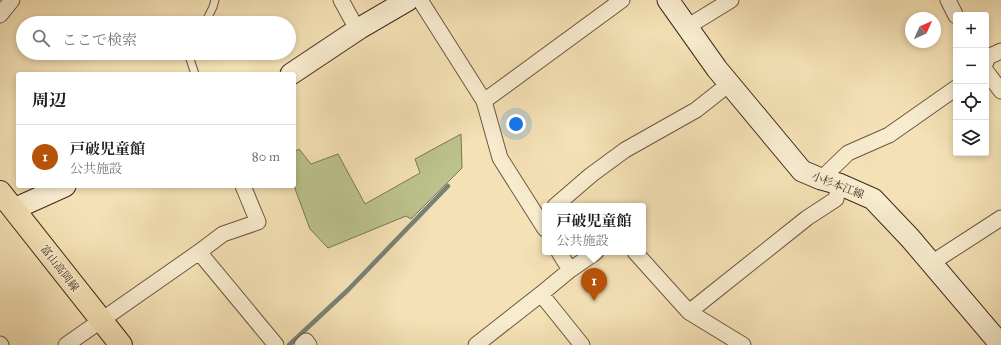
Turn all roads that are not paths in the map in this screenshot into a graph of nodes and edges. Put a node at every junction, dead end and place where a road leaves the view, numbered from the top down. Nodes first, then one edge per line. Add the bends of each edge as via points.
1 (12, 0) edge
2 (215, 0) edge
3 (341, 0) edge
4 (408, 0) edge
5 (420, 0) edge
6 (622, 0) edge
7 (668, 0) edge
8 (731, 0) edge
9 (948, 0) edge
10 (954, 12) edge
11 (0, 15) edge
12 (208, 16) edge
13 (687, 27) junction
14 (358, 31) junction
15 (1001, 51) edge
16 (989, 57) edge
17 (190, 60) edge
18 (194, 72) edge
19 (294, 72) edge
20 (989, 75) edge
21 (729, 84) junction
22 (953, 90) edge
23 (1001, 91) edge
24 (484, 101) junction
25 (830, 182) junction
26 (61, 188) edge
27 (244, 188) edge
28 (0, 192) edge
29 (558, 203) edge
30 (14, 209) junction
31 (1001, 218) edge
32 (542, 221) edge
33 (199, 252) junction
34 (561, 255) edge
35 (592, 255) edge
36 (638, 255) edge
37 (930, 264) junction
38 (570, 270) junction
39 (542, 294) junction
40 (689, 312) junction
41 (101, 320) junction
42 (66, 345) edge
43 (120, 345) edge
44 (276, 345) edge
45 (302, 345) edge
46 (309, 345) edge
47 (476, 345) edge
48 (582, 345) edge
49 (743, 345) edge
50 (1001, 345) edge

1 - 11 street
2 - 12 lane
3 - 14 street
4 - 14 main road
5 - 24 street
6 - 24 street
7 - 13 main road, 小杉本江線
8 - 13 street
9 - 10 street
13 - 21 main road, 小杉本江線
14 - 19 main road
15 - 16 street
17 - 18 lane
20 - 23 street
21 - 25 main road, 小杉本江線 via 802,171
21 - 29 street via 696,110 625,150
22 - 25 street via 889,135 848,153
24 - 32 street via 500,158
25 - 37 main road, 小杉本江線 via 873,199 910,238
25 - 40 street via 836,199 807,218
26 - 30 main road
27 - 33 street via 258,222 223,234
28 - 30 main road, 富山高岡線
30 - 41 main road, 富山高岡線
31 - 37 street
33 - 41 street
33 - 44 street
34 - 38 street
35 - 38 street
36 - 40 street
37 - 50 main road, 小杉本江線
38 - 39 street
39 - 47 street
39 - 48 street
40 - 49 street
41 - 42 street
41 - 43 main road, 富山高岡線
45 - 46 street via 306,341

